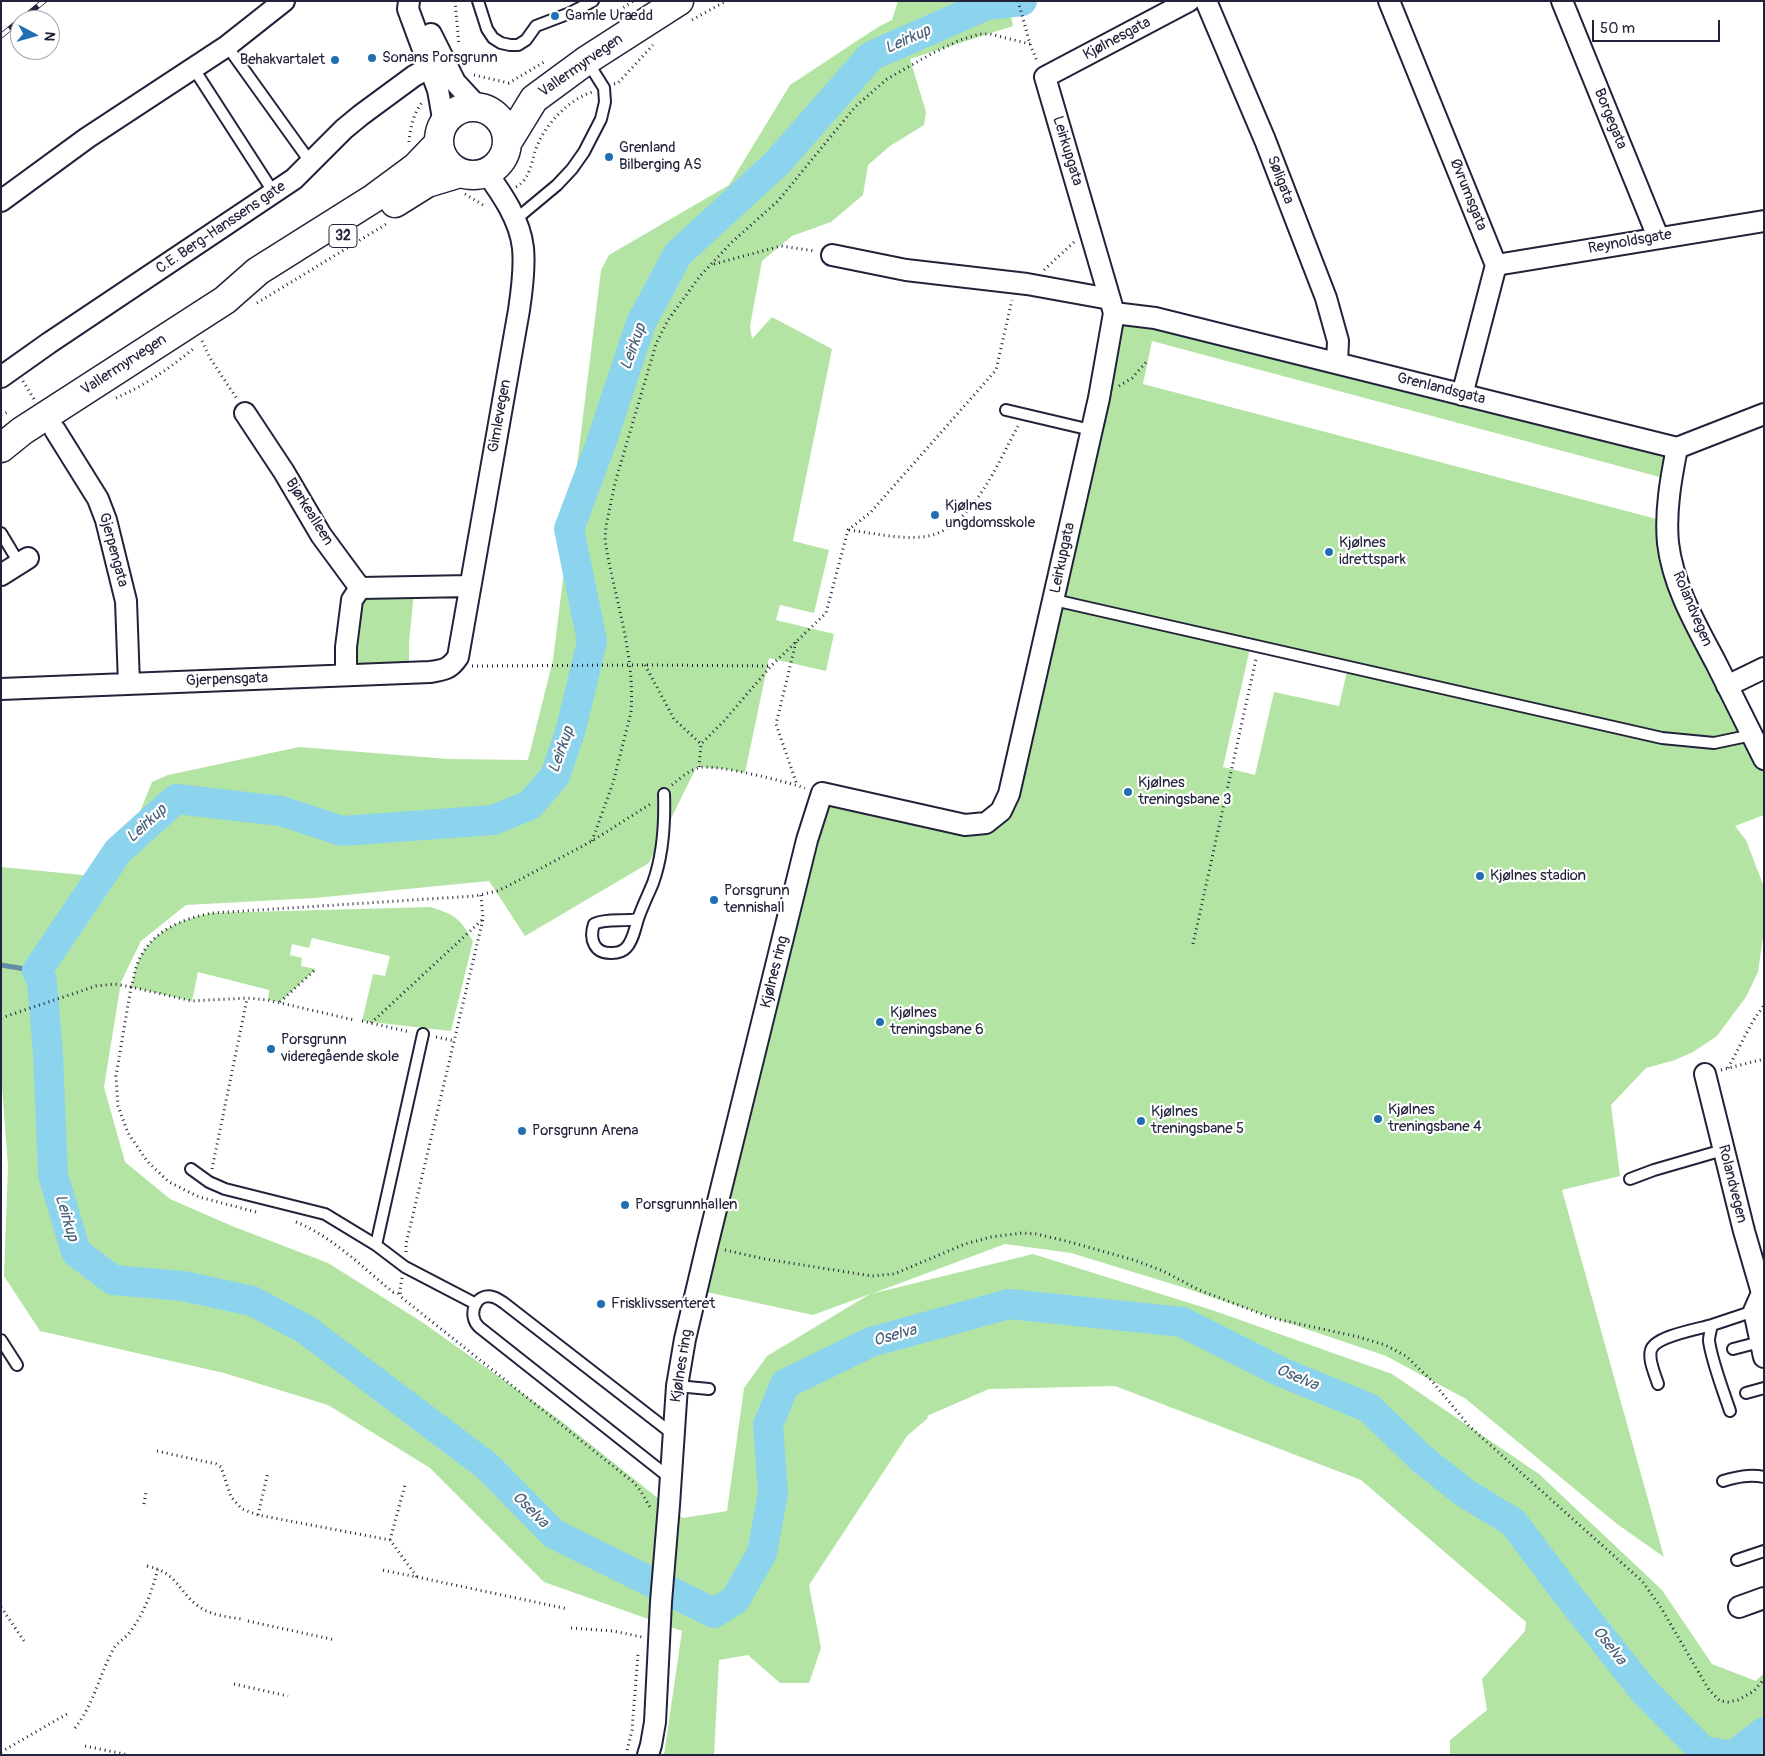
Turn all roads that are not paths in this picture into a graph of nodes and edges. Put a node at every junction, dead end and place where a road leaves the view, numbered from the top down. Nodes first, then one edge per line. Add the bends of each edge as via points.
1 (284, 1) edge
2 (408, 1) edge
3 (418, 1) edge
4 (478, 1) edge
5 (593, 1) edge
6 (679, 1) edge
7 (1189, 1) edge
8 (1206, 1) edge
9 (1389, 1) edge
10 (1562, 1) edge
11 (226, 46) junction
12 (587, 60) junction
13 (430, 67) junction
14 (194, 69) junction
15 (1045, 78) joint
16 (523, 94) junction
17 (483, 109) junction
18 (441, 133) junction
19 (506, 143) junction
20 (311, 163) junction
21 (473, 172) junction
22 (274, 193) junction
23 (1, 201) edge
24 (515, 220) junction
25 (1764, 221) edge
26 (1658, 237) junction
27 (832, 254) road end
28 (1496, 265) junction
29 (225, 300) junction
30 (1112, 306) junction
31 (1337, 363) junction
32 (1, 378) edge
33 (1462, 395) junction
34 (1006, 410) dead end
35 (245, 413) road end
36 (1764, 414) edge
37 (54, 430) dead end
38 (1091, 430) junction
39 (12, 434) edge
40 (1, 448) edge
41 (1677, 448) junction
42 (1, 533) edge
43 (24, 560) joint
44 (1, 574) edge
45 (470, 586) junction
46 (360, 588) junction
47 (1054, 600) junction
48 (452, 666) joint
49 (1764, 668) edge
50 (346, 676) junction
51 (129, 684) junction
52 (1727, 686) junction
53 (1, 689) edge
54 (1752, 735) junction
55 (1764, 759) edge
56 (664, 794) road end
57 (807, 840) joint
58 (638, 919) junction
59 (423, 1034) dead end
60 (1705, 1074) road end
61 (1723, 1150) junction
62 (191, 1169) dead end
63 (1630, 1179) dead end
64 (376, 1245) junction
65 (1760, 1299) edge
66 (476, 1304) junction
67 (1712, 1325) junction
68 (1, 1340) edge
69 (1733, 1348) dead end
70 (1762, 1350) edge
71 (16, 1365) dead end
72 (1658, 1384) dead end
73 (677, 1386) junction
74 (1764, 1388) edge
75 (709, 1389) dead end
76 (1746, 1393) dead end
77 (1730, 1411) dead end
78 (674, 1435) junction
79 (1764, 1477) edge
80 (671, 1479) junction
81 (1723, 1481) dead end
82 (1764, 1551) edge
83 (1737, 1560) dead end
84 (1764, 1598) edge
85 (1739, 1607) dead end
86 (648, 1755) edge

1 - 11 street
2 - 13 street via 408,9
3 - 17 street via 455,82
4 - 5 lane via 493,38 510,45 526,40 536,26
6 - 12 main road, Vallermyrvegen / 32
7 - 15 street, Kjølnesgata
8 - 31 street, Søligata via 1265,140 1326,298 1338,341
9 - 28 street, Øvrumsgata
10 - 26 street, Borgegata
11 - 14 street
11 - 20 lane
12 - 16 main road, Vallermyrvegen / 32
12 - 24 lane via 604,88 601,119 572,169
13 - 18 street via 438,90
13 - 20 street, C.E. Berg-Hanssens gate via 361,115
14 - 22 lane
14 - 23 street via 87,138
15 - 30 street, Leirkupgata
16 - 17 main road, Vallermyrvegen / 32
16 - 19 main road, Vallermyrvegen / 32
17 - 18 main road, 32 via 468,107 458,110 450,116
17 - 19 main road via 496,116 502,124
18 - 21 main road via 441,153 446,162 452,168
18 - 29 main road, Vallermyrvegen / 32 via 416,167 398,181 258,271
19 - 21 main road, 32 via 500,161
20 - 22 street, C.E. Berg-Hanssens gate
21 - 24 street, Gimlevegen via 501,193
21 - 29 main road, Vallermyrvegen / 32 via 427,183 268,282
22 - 32 street, C.E. Berg-Hanssens gate via 48,343
24 - 45 street, Gimlevegen via 523,248 522,288
25 - 26 street, Reynoldsgate
26 - 28 street, Reynoldsgate
27 - 30 street, Grenlandsgata via 906,270 1027,284
28 - 33 street
29 - 39 main road, Vallermyrvegen / 32
30 - 31 street, Grenlandsgata
30 - 38 street, Leirkupgata via 1099,398
31 - 33 street, Grenlandsgata
33 - 41 street, Grenlandsgata
34 - 38 lane
35 - 46 street, Bjørkealleen via 321,535
36 - 41 street
37 - 51 street, Gjerpengata via 98,499 106,520 126,601
38 - 47 street, Leirkupgata
39 - 40 main road, Vallermyrvegen / 32
41 - 52 street, Rolandvegen via 1668,522 1673,567 1692,616
42 - 43 lane
43 - 44 street
45 - 46 street
45 - 48 street, Gimlevegen via 458,657
46 - 50 street via 352,600
47 - 54 lane via 1662,738 1714,743
47 - 57 street, Leirkupgata via 1009,794 1001,810 986,823 965,824 822,793
48 - 50 street, Gjerpensgata via 430,672
49 - 52 street
50 - 51 street, Gjerpensgata
51 - 53 street, Gjerpensgata
52 - 54 street, Rolandvegen
54 - 55 street, Rolandvegen
56 - 58 lane via 665,815 659,858
57 - 73 street, Kjølnes ring via 707,1246
58 - 58 lane via 594,924 593,944 598,951 608,953 626,949
59 - 64 lane
60 - 61 street, Rolandvegen
61 - 63 lane
61 - 65 street, Rolandvegen
62 - 64 lane via 225,1189 325,1214
64 - 66 lane via 405,1267
65 - 67 lane
65 - 70 street, Rolandvegen
66 - 78 lane via 489,1297 504,1303
66 - 80 lane via 472,1315 478,1327
67 - 72 lane via 1654,1344 1650,1360
67 - 77 lane via 1709,1340
68 - 71 lane
69 - 70 lane
73 - 75 lane
73 - 78 street, Kjølnes ring
74 - 76 lane
78 - 80 street, Kjølnes ring
79 - 81 lane via 1741,1476
80 - 86 street, Kjølnes ring via 655,1722
82 - 83 lane
84 - 85 street

